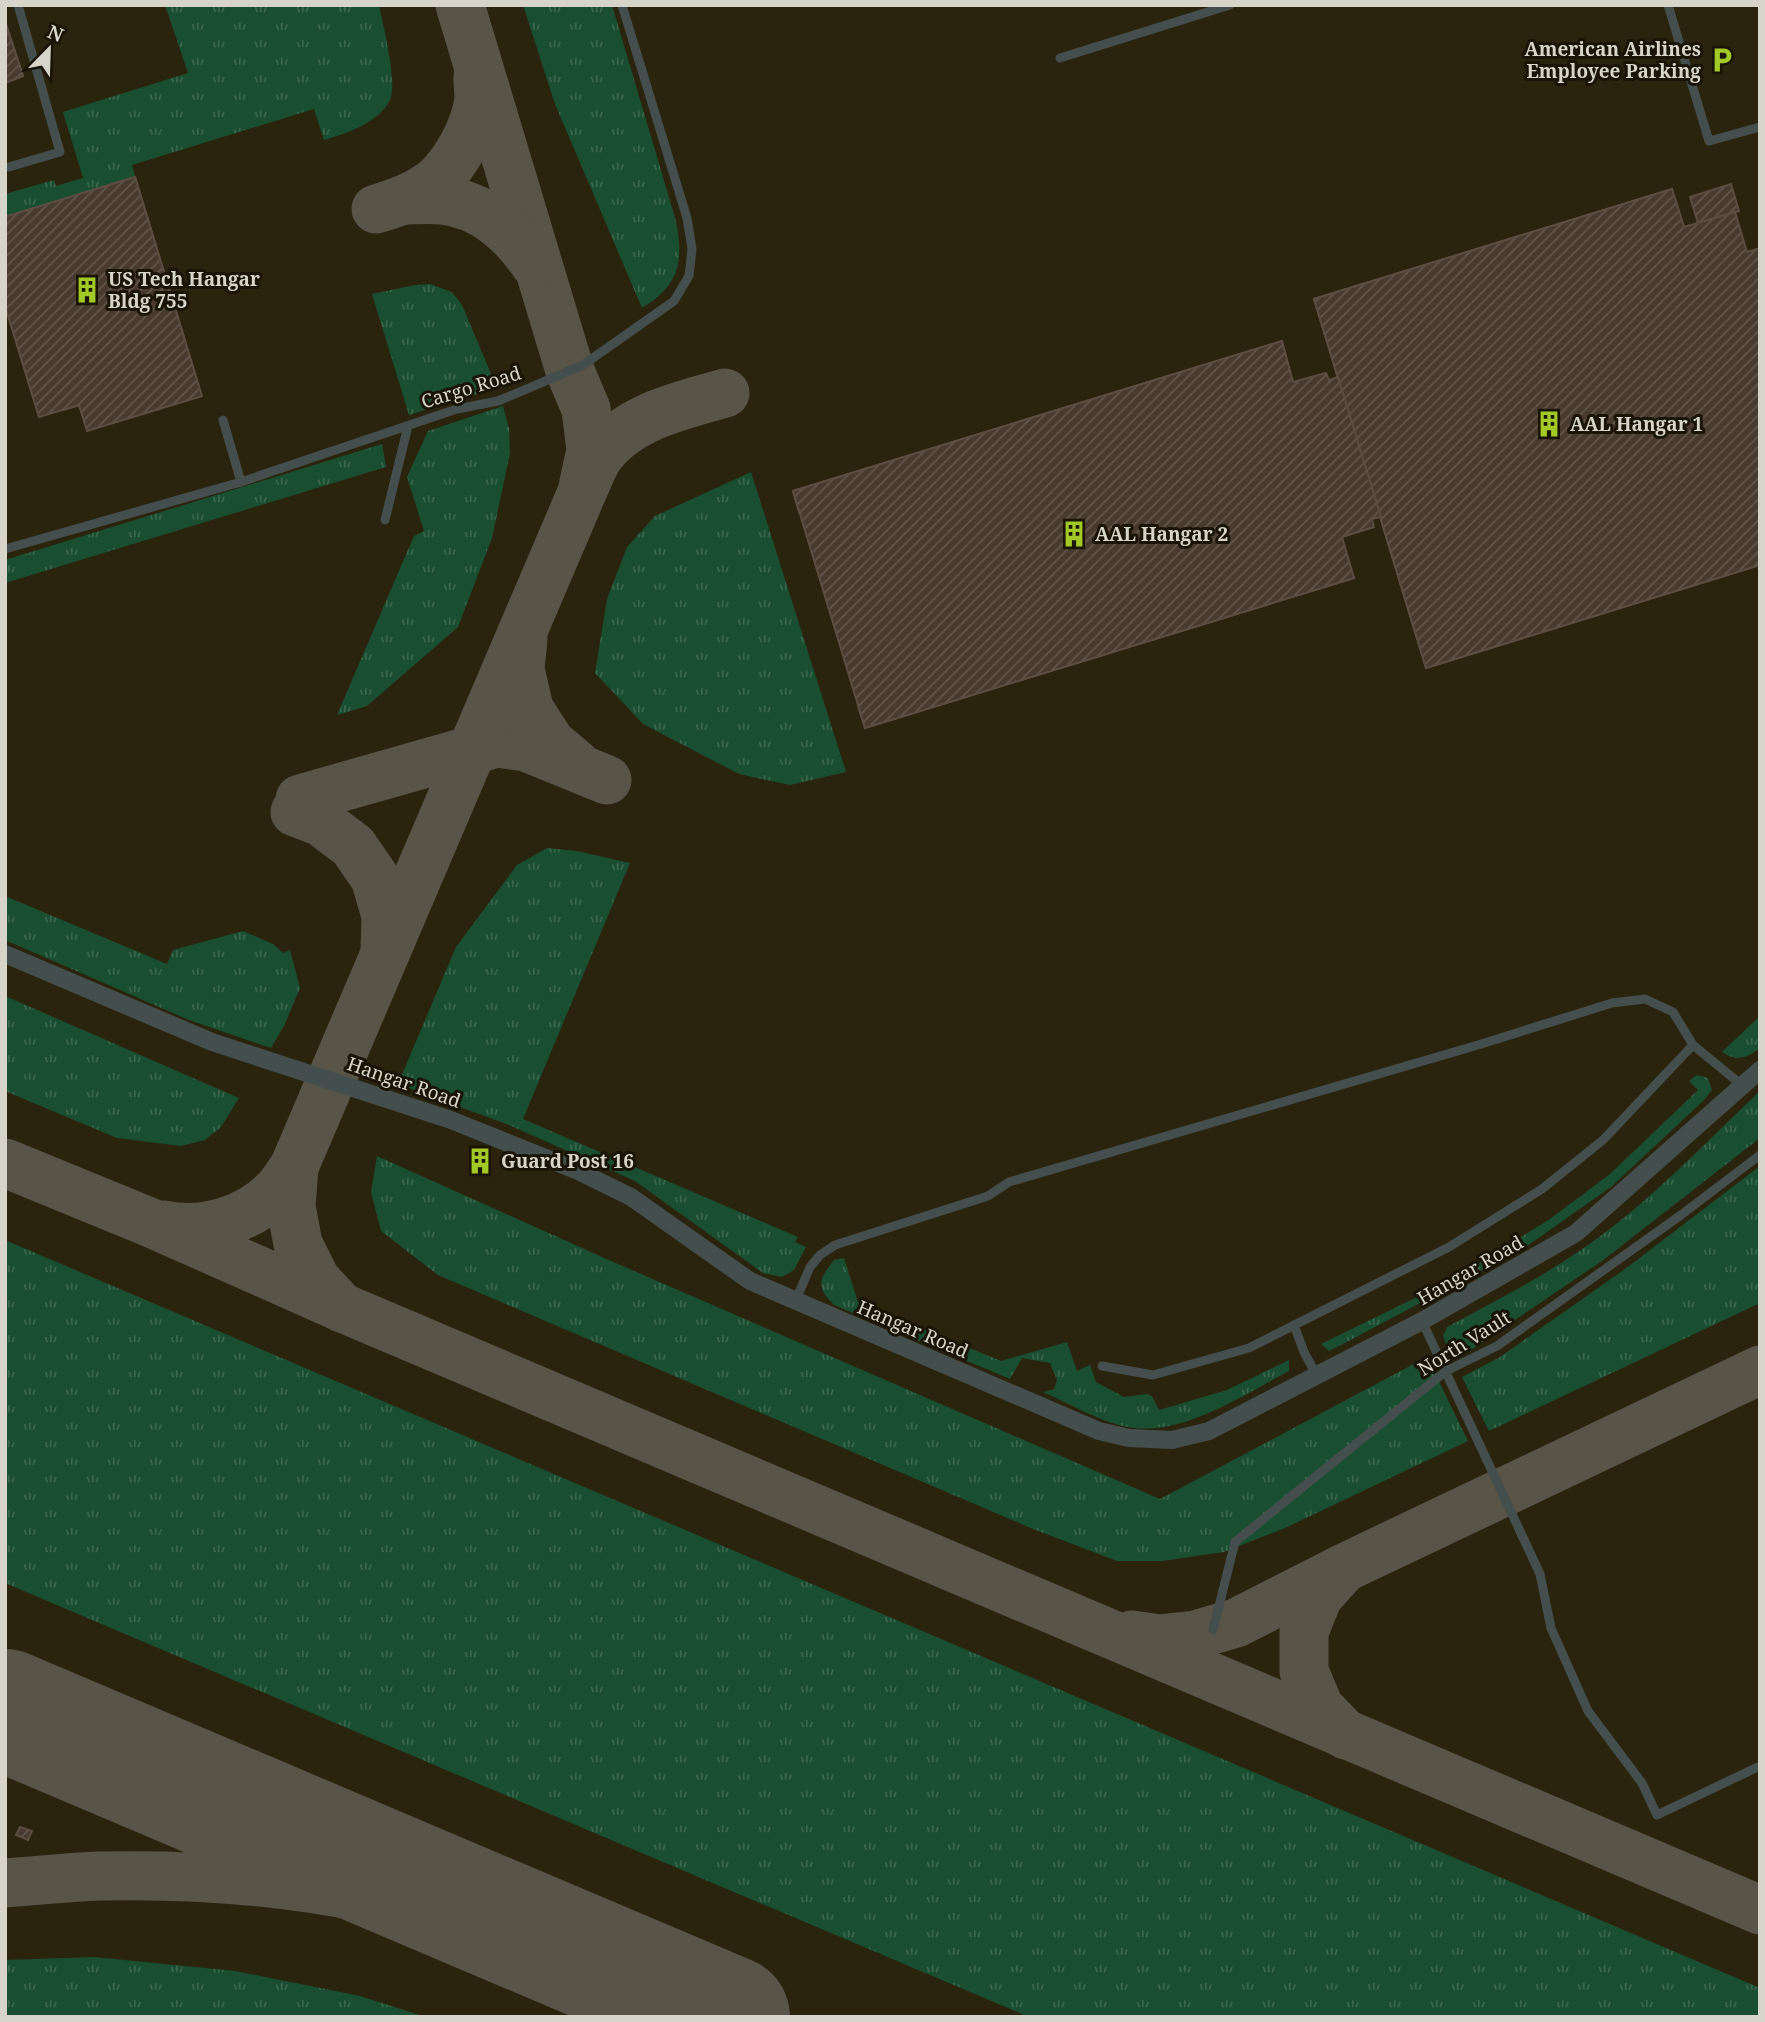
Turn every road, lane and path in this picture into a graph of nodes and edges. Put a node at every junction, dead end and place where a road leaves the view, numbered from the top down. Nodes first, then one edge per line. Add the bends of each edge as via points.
1 (18, 5) edge
2 (622, 5) edge
3 (1230, 5) edge
4 (1668, 5) edge
5 (1060, 58) dead end
6 (1760, 127) edge
7 (9, 167) dead end
8 (223, 420) dead end
9 (408, 426) junction
10 (241, 482) junction
11 (385, 520) dead end
12 (5, 549) edge
13 (5, 954) edge
14 (1693, 1045) junction
15 (1760, 1070) edge
16 (1743, 1086) junction
17 (1760, 1155) edge
18 (795, 1302) junction
19 (1422, 1321) junction
20 (1294, 1325) junction
21 (1102, 1366) dead end
22 (1446, 1371) junction
23 (1317, 1377) junction
24 (1213, 1630) dead end
25 (1760, 1766) edge

1 - 7 lane via 60,152
2 - 9 lane, Cargo Road via 687,218 692,249 689,276 674,301 583,365 498,401
3 - 5 lane
4 - 6 lane via 1709,141
8 - 10 lane
9 - 10 lane, Cargo Road
9 - 11 lane
10 - 12 lane, Cargo Road
13 - 18 street, Hangar Road via 212,1042 451,1120 579,1171 632,1197 750,1281
14 - 16 lane
14 - 18 lane via 1673,1012 1645,999 1612,1003 1009,1182 988,1196 835,1245 810,1266
14 - 20 lane via 1603,1140 1542,1189 1449,1247
15 - 16 street, Hangar Road
16 - 19 street, Hangar Road via 1576,1233
17 - 22 lane, North Vault via 1497,1346
18 - 23 street, Hangar Road via 1099,1431 1129,1438 1172,1440 1209,1432
19 - 22 lane
19 - 23 street, Hangar Road
20 - 21 lane via 1249,1348 1153,1376
20 - 23 lane
22 - 24 lane, North Vault via 1235,1542
22 - 25 lane via 1540,1574 1551,1628 1588,1711 1642,1783 1657,1815

